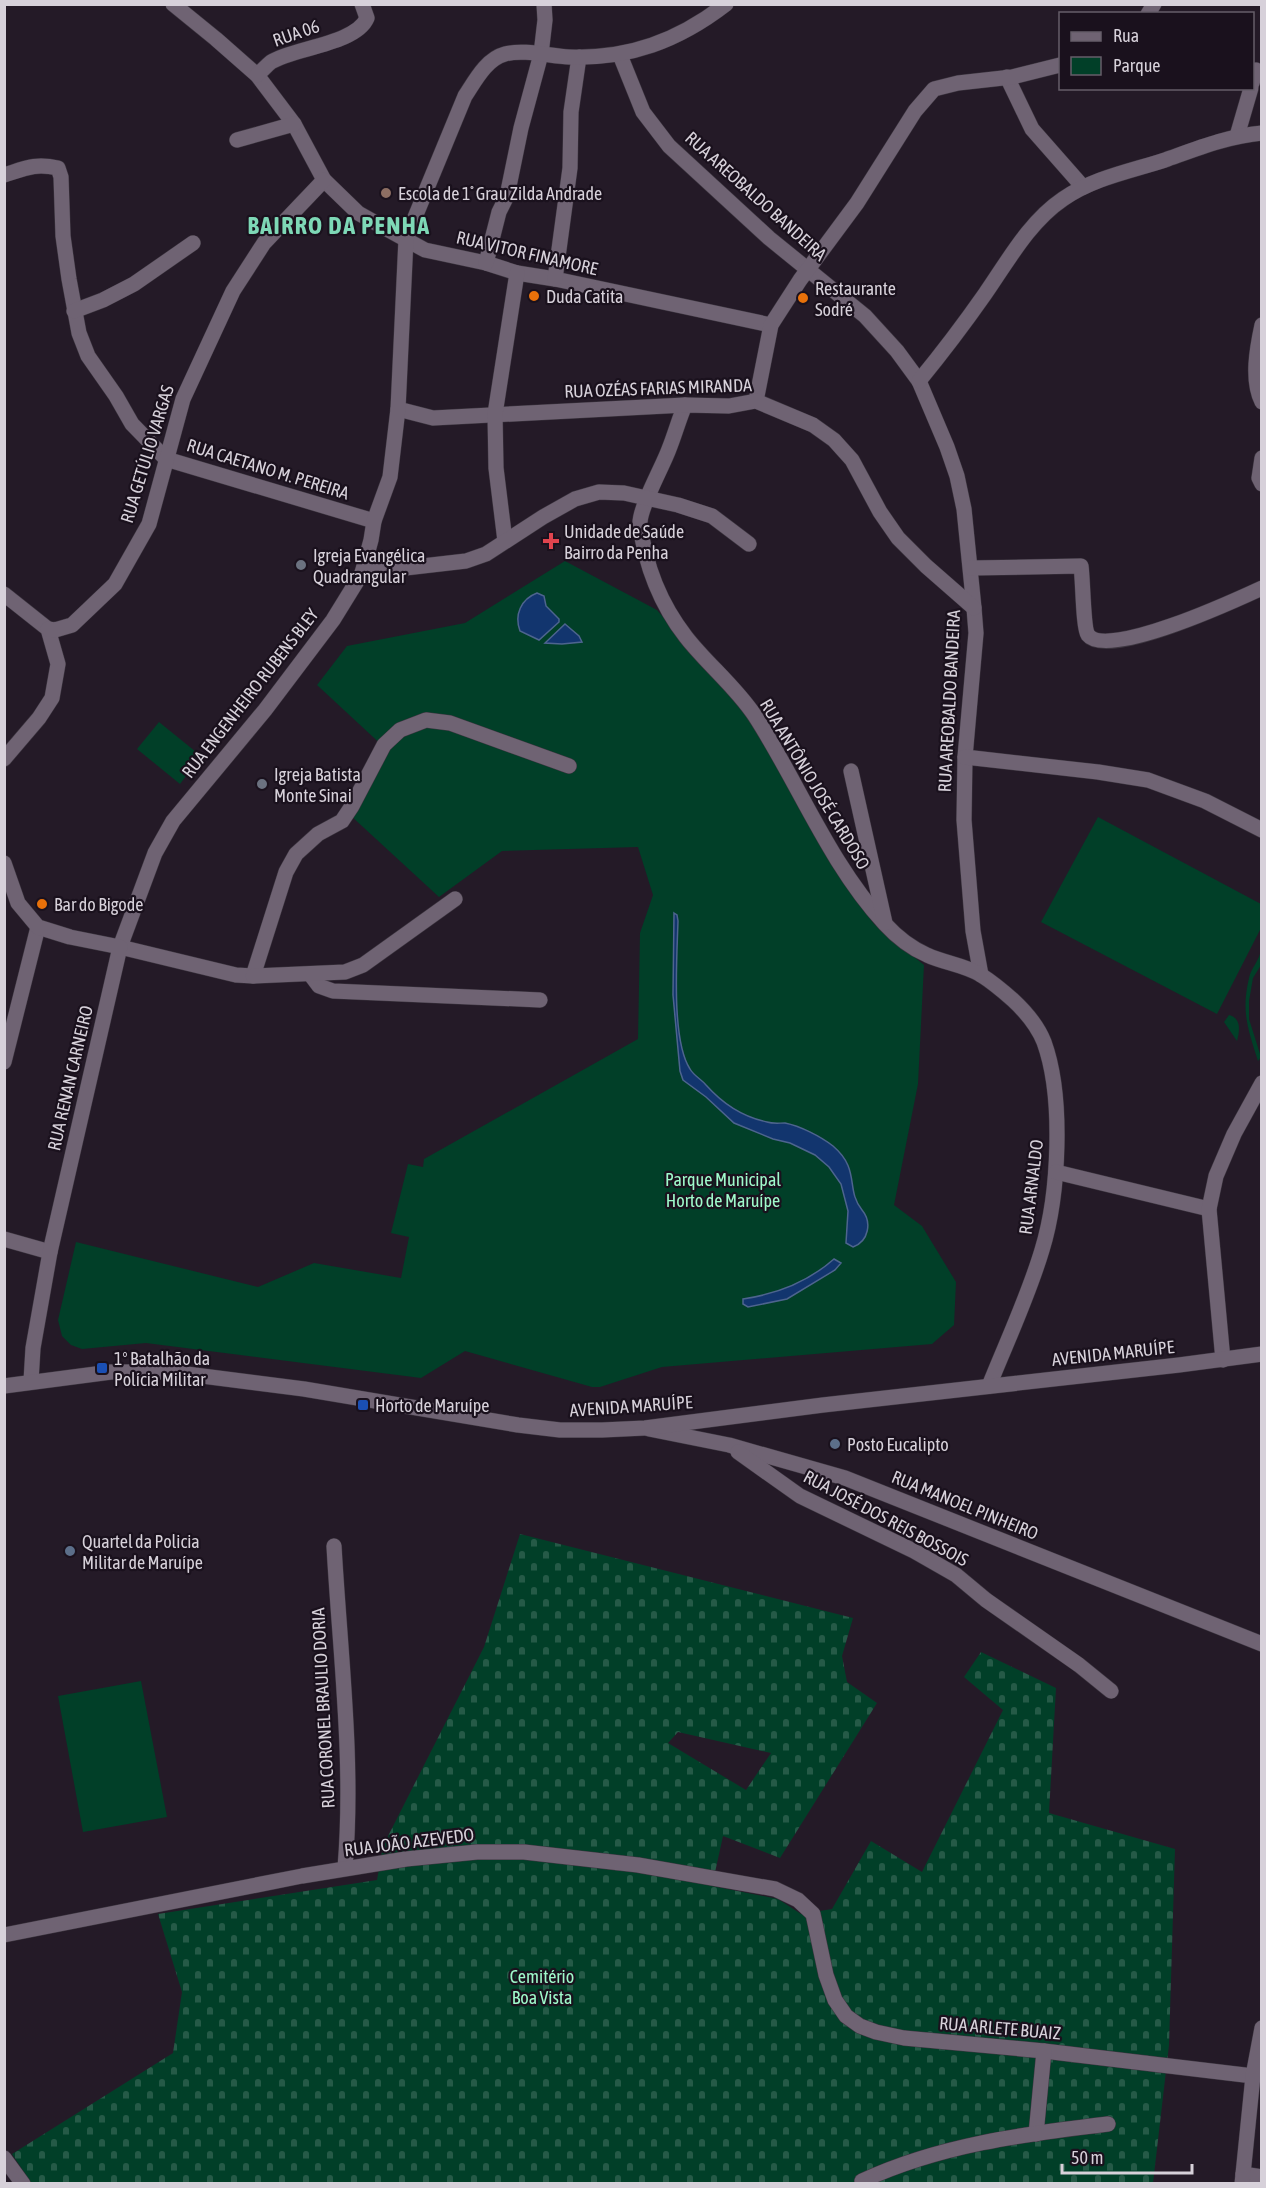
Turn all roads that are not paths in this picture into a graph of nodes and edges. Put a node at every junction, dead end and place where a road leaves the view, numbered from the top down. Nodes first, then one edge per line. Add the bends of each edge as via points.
1 (172, 4) edge
2 (362, 4) edge
3 (544, 4) edge
4 (726, 4) edge
5 (541, 54) junction
6 (620, 55) junction
7 (579, 57) junction
8 (1059, 65) edge
9 (257, 75) junction
10 (1007, 77) junction
11 (1250, 90) edge
12 (294, 124) junction
13 (1262, 133) edge
14 (1237, 136) junction
15 (237, 140) dead end
16 (4, 175) edge
17 (324, 180) junction
18 (1083, 187) junction
19 (406, 239) junction
20 (193, 243) dead end
21 (486, 263) junction
22 (808, 269) junction
23 (517, 273) junction
24 (555, 279) junction
25 (74, 311) junction
26 (766, 324) junction
27 (1262, 325) edge
28 (919, 381) junction
29 (756, 401) junction
30 (1262, 402) edge
31 (685, 405) junction
32 (398, 409) junction
33 (495, 414) junction
34 (1262, 458) edge
35 (166, 459) junction
36 (1262, 484) edge
37 (648, 498) junction
38 (374, 521) junction
39 (505, 541) junction
40 (749, 544) dead end
41 (971, 568) junction
42 (362, 573) junction
43 (1262, 588) edge
44 (4, 594) edge
45 (974, 608) junction
46 (48, 629) junction
47 (965, 757) junction
48 (4, 759) edge
49 (569, 766) dead end
50 (851, 771) dead end
51 (1262, 830) edge
52 (4, 863) edge
53 (455, 898) dead end
54 (886, 925) junction
55 (38, 927) junction
56 (120, 947) junction
57 (310, 974) junction
58 (981, 975) junction
59 (253, 976) junction
60 (540, 1000) dead end
61 (4, 1062) edge
62 (1262, 1083) edge
63 (1056, 1172) junction
64 (1209, 1209) junction
65 (4, 1239) edge
66 (50, 1252) junction
67 (1262, 1354) edge
68 (1223, 1360) junction
69 (31, 1381) junction
70 (4, 1386) edge
71 (989, 1386) junction
72 (645, 1428) junction
73 (729, 1445) junction
74 (334, 1546) dead end
75 (1262, 1644) edge
76 (1111, 1691) dead end
77 (345, 1869) junction
78 (813, 1914) joint
79 (4, 1935) edge
80 (1262, 2028) edge
81 (1044, 2051) junction
82 (1257, 2075) edge
83 (1108, 2124) dead end
84 (1036, 2134) junction
85 (4, 2158) edge
86 (1262, 2177) edge
87 (1242, 2179) edge
88 (862, 2181) dead end
89 (23, 2184) edge

1 - 9 street, RUA VITOR FINAMORE
2 - 9 street, RUA 06 via 367,18 348,35 272,62
3 - 5 street
4 - 6 street, RUA ENGENHEIRO RUBENS BLEY via 682,33
5 - 7 street, RUA ENGENHEIRO RUBENS BLEY
5 - 19 street, RUA ENGENHEIRO RUBENS BLEY via 502,54 484,69 465,96
5 - 21 street via 507,196
6 - 7 street, RUA ENGENHEIRO RUBENS BLEY
6 - 22 street, RUA AREOBALDO BANDEIRA via 643,112 669,146
7 - 24 street
8 - 10 street
9 - 12 street, RUA VITOR FINAMORE
10 - 18 street via 1032,129
10 - 22 street via 934,89
11 - 14 street
12 - 15 street
12 - 17 street, RUA VITOR FINAMORE
13 - 14 street
14 - 18 street
16 - 25 street, RUA CAETANO M. PEREIRA via 30,166 58,168
17 - 19 street, RUA VITOR FINAMORE via 358,213
17 - 35 street, RUA GETÚLIO VARGAS via 264,243 233,291 183,399
18 - 28 street via 1063,199 1033,228
19 - 21 street, RUA VITOR FINAMORE via 425,250
19 - 32 street, RUA ENGENHEIRO RUBENS BLEY
20 - 25 street via 134,284
21 - 23 street, RUA VITOR FINAMORE
22 - 26 street
22 - 28 street, RUA AREOBALDO BANDEIRA via 865,316
23 - 24 street, RUA VITOR FINAMORE
23 - 33 street
24 - 26 street, RUA VITOR FINAMORE
25 - 35 street, RUA CAETANO M. PEREIRA via 88,356 132,424
26 - 29 street
27 - 30 street via 1257,377
28 - 41 street, RUA AREOBALDO BANDEIRA via 957,476
29 - 31 street, RUA OZÉAS FARIAS MIRANDA via 729,406
29 - 45 street, RUA OZÉAS FARIAS MIRANDA via 813,425 834,440 852,460 898,538
31 - 33 street, RUA OZÉAS FARIAS MIRANDA
31 - 37 street, RUA ANTÔNIO JOSÉ CARDOSO
32 - 33 street, RUA OZÉAS FARIAS MIRANDA via 433,418
32 - 38 street, RUA ENGENHEIRO RUBENS BLEY via 390,477
33 - 39 street via 496,468
34 - 36 street
35 - 38 street, RUA CAETANO M. PEREIRA
35 - 46 street, RUA GETÚLIO VARGAS via 149,524 115,584 72,625
37 - 39 street via 599,492 575,499
37 - 40 street via 712,516
37 - 54 street, RUA ANTÔNIO JOSÉ CARDOSO via 640,521 650,574 666,605 685,636 753,714 832,852
38 - 42 street, RUA ENGENHEIRO RUBENS BLEY
39 - 42 street via 466,561
41 - 43 street via 1082,566 1086,631 1094,640 1101,641 1157,631
41 - 45 street, RUA AREOBALDO BANDEIRA
42 - 56 street, RUA ENGENHEIRO RUBENS BLEY via 333,620 266,710 172,821 155,853
44 - 46 street
45 - 47 street, RUA AREOBALDO BANDEIRA via 976,633
46 - 48 street via 58,664 52,698
47 - 51 street via 1148,780 1205,801
47 - 58 street, RUA AREOBALDO BANDEIRA via 968,878
49 - 59 street via 450,723 426,720 400,730 384,745 342,821 318,834 296,854 285,872
50 - 54 street, RUA ANTÔNIO JOSÉ CARDOSO
52 - 55 street via 18,903
53 - 57 street via 363,965 345,972
54 - 58 street, RUA ANTÔNIO JOSÉ CARDOSO via 927,955
55 - 56 street via 70,938
55 - 61 street
56 - 59 street
56 - 66 street, RUA RENAN CARNEIRO
57 - 59 street
57 - 60 street via 319,986 333,991
58 - 63 street, RUA ARNALDO via 1015,1002 1043,1040 1054,1096
62 - 64 street via 1216,1176
63 - 64 street
63 - 71 street, RUA ARNALDO via 1043,1249
64 - 68 street
65 - 66 street
66 - 69 street
67 - 68 street, AVENIDA MARUÍPE
68 - 71 street, AVENIDA MARUÍPE
69 - 70 street, AVENIDA MARUÍPE
69 - 72 street, AVENIDA MARUÍPE via 111,1372 171,1372 560,1430
71 - 72 street, AVENIDA MARUÍPE
72 - 73 street, RUA MANOEL PINHEIRO
73 - 75 street, RUA MANOEL PINHEIRO via 845,1478
73 - 76 street, RUA JOSÉ DOS REIS BOSSOIS via 800,1496 957,1575
74 - 77 street, RUA CORONEL BRAULIO DORIA via 347,1759
77 - 78 street, RUA JOÃO AZEVEDO via 477,1852 524,1852 638,1865 775,1889 798,1900
77 - 79 street, RUA JOÃO AZEVEDO
78 - 81 street, RUA ARLETE BUAIZ via 835,2000 846,2016 860,2026 904,2038
80 - 82 street
81 - 82 street, RUA ARLETE BUAIZ
81 - 84 street
82 - 87 street
83 - 84 street
84 - 88 street via 947,2151
85 - 89 street
86 - 87 street

